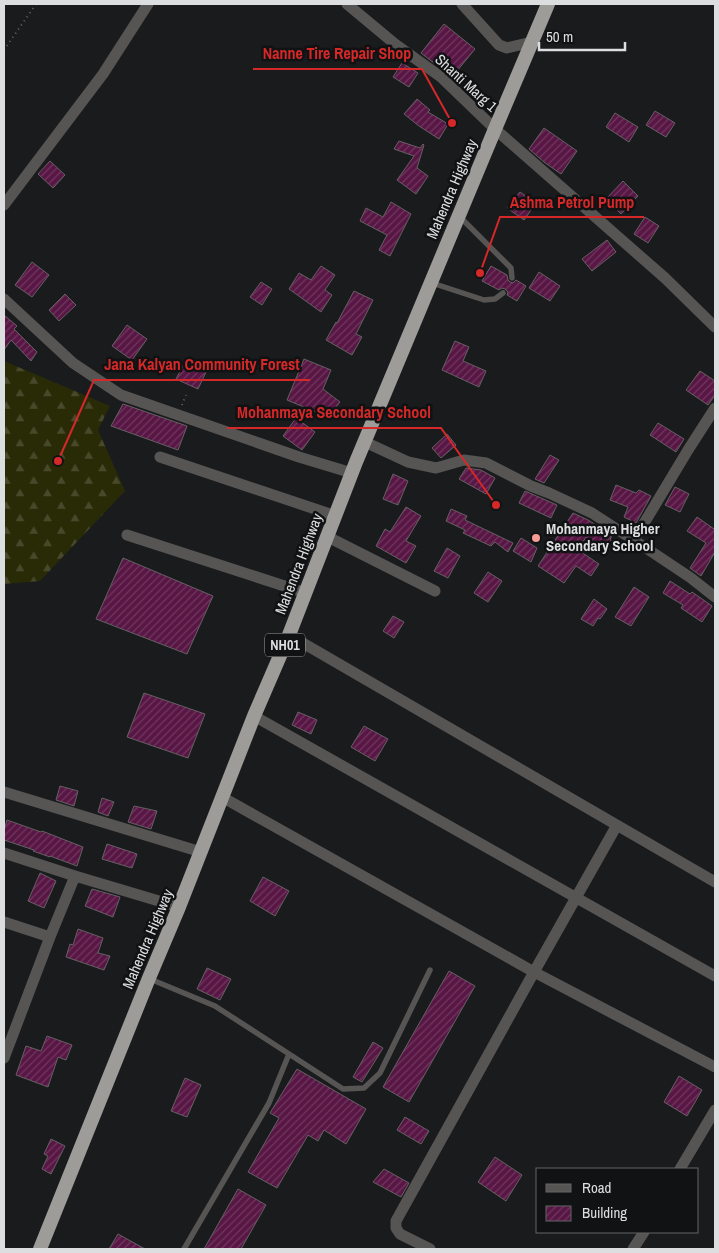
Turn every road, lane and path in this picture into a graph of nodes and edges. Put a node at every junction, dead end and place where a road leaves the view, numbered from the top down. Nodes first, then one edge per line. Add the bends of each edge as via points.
1 (36, 4) edge
2 (148, 4) edge
3 (348, 4) edge
4 (462, 4) edge
5 (548, 4) edge
6 (532, 42) junction
7 (4, 50) edge
8 (494, 129) junction
9 (4, 205) edge
10 (458, 216) junction
11 (512, 278) dead end
12 (430, 283) junction
13 (502, 293) dead end
14 (4, 299) edge
15 (715, 327) edge
16 (715, 408) edge
17 (365, 442) junction
18 (160, 457) dead end
19 (352, 473) junction
20 (336, 516) junction
21 (127, 535) dead end
22 (328, 536) junction
23 (634, 540) junction
24 (435, 591) dead end
25 (306, 593) junction
26 (715, 597) edge
27 (289, 636) junction
28 (254, 716) junction
29 (4, 792) edge
30 (222, 797) junction
31 (617, 825) junction
32 (201, 852) junction
33 (4, 853) edge
34 (74, 876) junction
35 (715, 882) edge
36 (576, 898) junction
37 (179, 907) junction
38 (4, 922) edge
39 (50, 937) junction
40 (430, 970) dead end
41 (534, 972) junction
42 (715, 976) edge
43 (149, 978) junction
44 (289, 1054) junction
45 (4, 1058) edge
46 (715, 1067) edge
47 (715, 1110) edge
48 (681, 1168) edge
49 (643, 1233) edge
50 (40, 1249) edge
51 (184, 1249) edge
52 (430, 1249) edge
53 (633, 1249) edge

1 - 7 path
2 - 9 street via 103,74
3 - 8 street, Shanti Marg 1 via 440,77
4 - 6 street via 499,45 507,48
5 - 6 highway, Mahendra Highway / NH01
6 - 8 highway, Mahendra Highway / NH01
8 - 10 highway, Mahendra Highway / NH01
8 - 15 street, Shanti Marg 1 via 666,278
10 - 11 lane via 511,268
10 - 12 highway, Mahendra Highway / NH01
12 - 13 lane via 484,300 494,299
12 - 17 highway, Mahendra Highway / NH01
14 - 19 street via 73,363 121,395
16 - 23 street
17 - 19 highway, Mahendra Highway / NH01
17 - 23 street via 408,462 436,468 464,460 486,463 592,513
18 - 20 street
19 - 20 highway, Mahendra Highway / NH01
20 - 22 highway, Mahendra Highway / NH01
21 - 25 street
22 - 24 street
22 - 25 highway, Mahendra Highway / NH01
23 - 26 street
25 - 27 highway, Mahendra Highway / NH01
27 - 28 highway, Mahendra Highway / NH01
27 - 31 street
28 - 30 highway, Mahendra Highway / NH01
28 - 36 street
29 - 32 street
30 - 32 highway, Mahendra Highway / NH01
30 - 41 street
31 - 35 street
31 - 36 street
32 - 37 highway, Mahendra Highway / NH01
33 - 34 street
34 - 37 street
34 - 39 street
36 - 41 street
36 - 42 street
37 - 43 highway, Mahendra Highway / NH01
38 - 39 street
39 - 45 street
40 - 44 lane via 380,1073 364,1088 342,1089
41 - 46 street
41 - 52 street via 396,1220 400,1234
43 - 44 lane via 215,1006
43 - 50 highway, Mahendra Highway / NH01
44 - 51 lane via 269,1103
47 - 48 street
49 - 53 street

